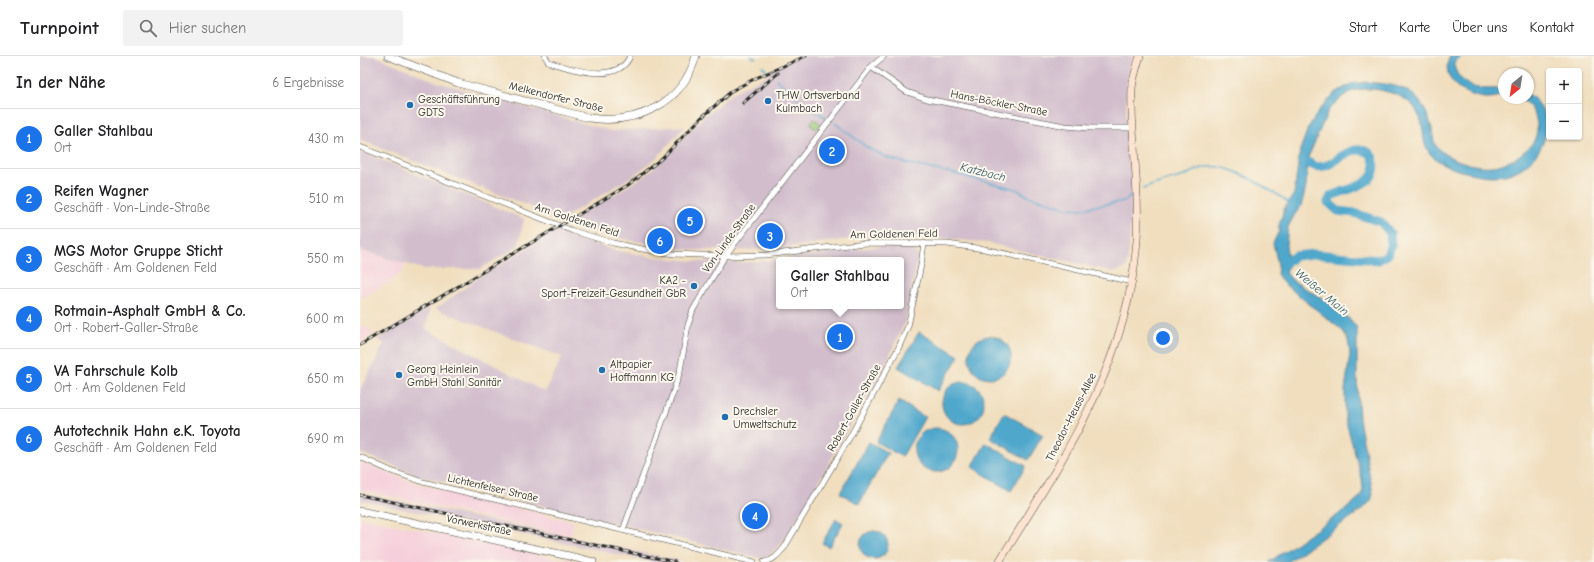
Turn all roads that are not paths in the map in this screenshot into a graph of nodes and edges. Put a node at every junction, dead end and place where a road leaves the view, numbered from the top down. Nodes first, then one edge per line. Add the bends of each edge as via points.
1 (388, 56) edge
2 (545, 56) edge
3 (630, 56) edge
4 (696, 56) edge
5 (884, 56) edge
6 (1140, 56) edge
7 (871, 67) junction
8 (1133, 128) junction
9 (360, 147) edge
10 (924, 243) junction
11 (725, 256) junction
12 (1132, 282) junction
13 (360, 458) edge
14 (360, 512) edge
15 (623, 530) junction
16 (592, 562) edge
17 (754, 562) edge
18 (764, 562) edge
19 (999, 562) edge

1 - 4 street, Melkendorfer Straße via 458,83 588,118 619,120 636,116 665,102 676,92
2 - 3 street via 551,63 592,73 608,72 624,66
5 - 7 street, Von-Linde-Straße
6 - 8 main road, Theodor-Heuss-Allee via 1132,88
7 - 8 street, Hans-Böckler-Straße via 907,92 927,98 1065,126
7 - 11 street, Von-Linde-Straße
8 - 12 main road, Theodor-Heuss-Allee via 1138,205
9 - 11 street, Am Goldenen Feld via 595,238 674,254
10 - 11 street, Am Goldenen Feld via 865,243
10 - 12 street, Am Goldenen Feld via 984,249
10 - 18 street, Robert-Galler-Straße via 908,326 898,349 784,548 777,556
11 - 15 street, Von-Linde-Straße via 693,310 673,393
12 - 19 main road, Theodor-Heuss-Allee via 1114,352 1096,396 1054,475
13 - 15 street, Lichtenfelser Straße via 424,482
14 - 16 street, Vorwerkstraße
15 - 17 street

